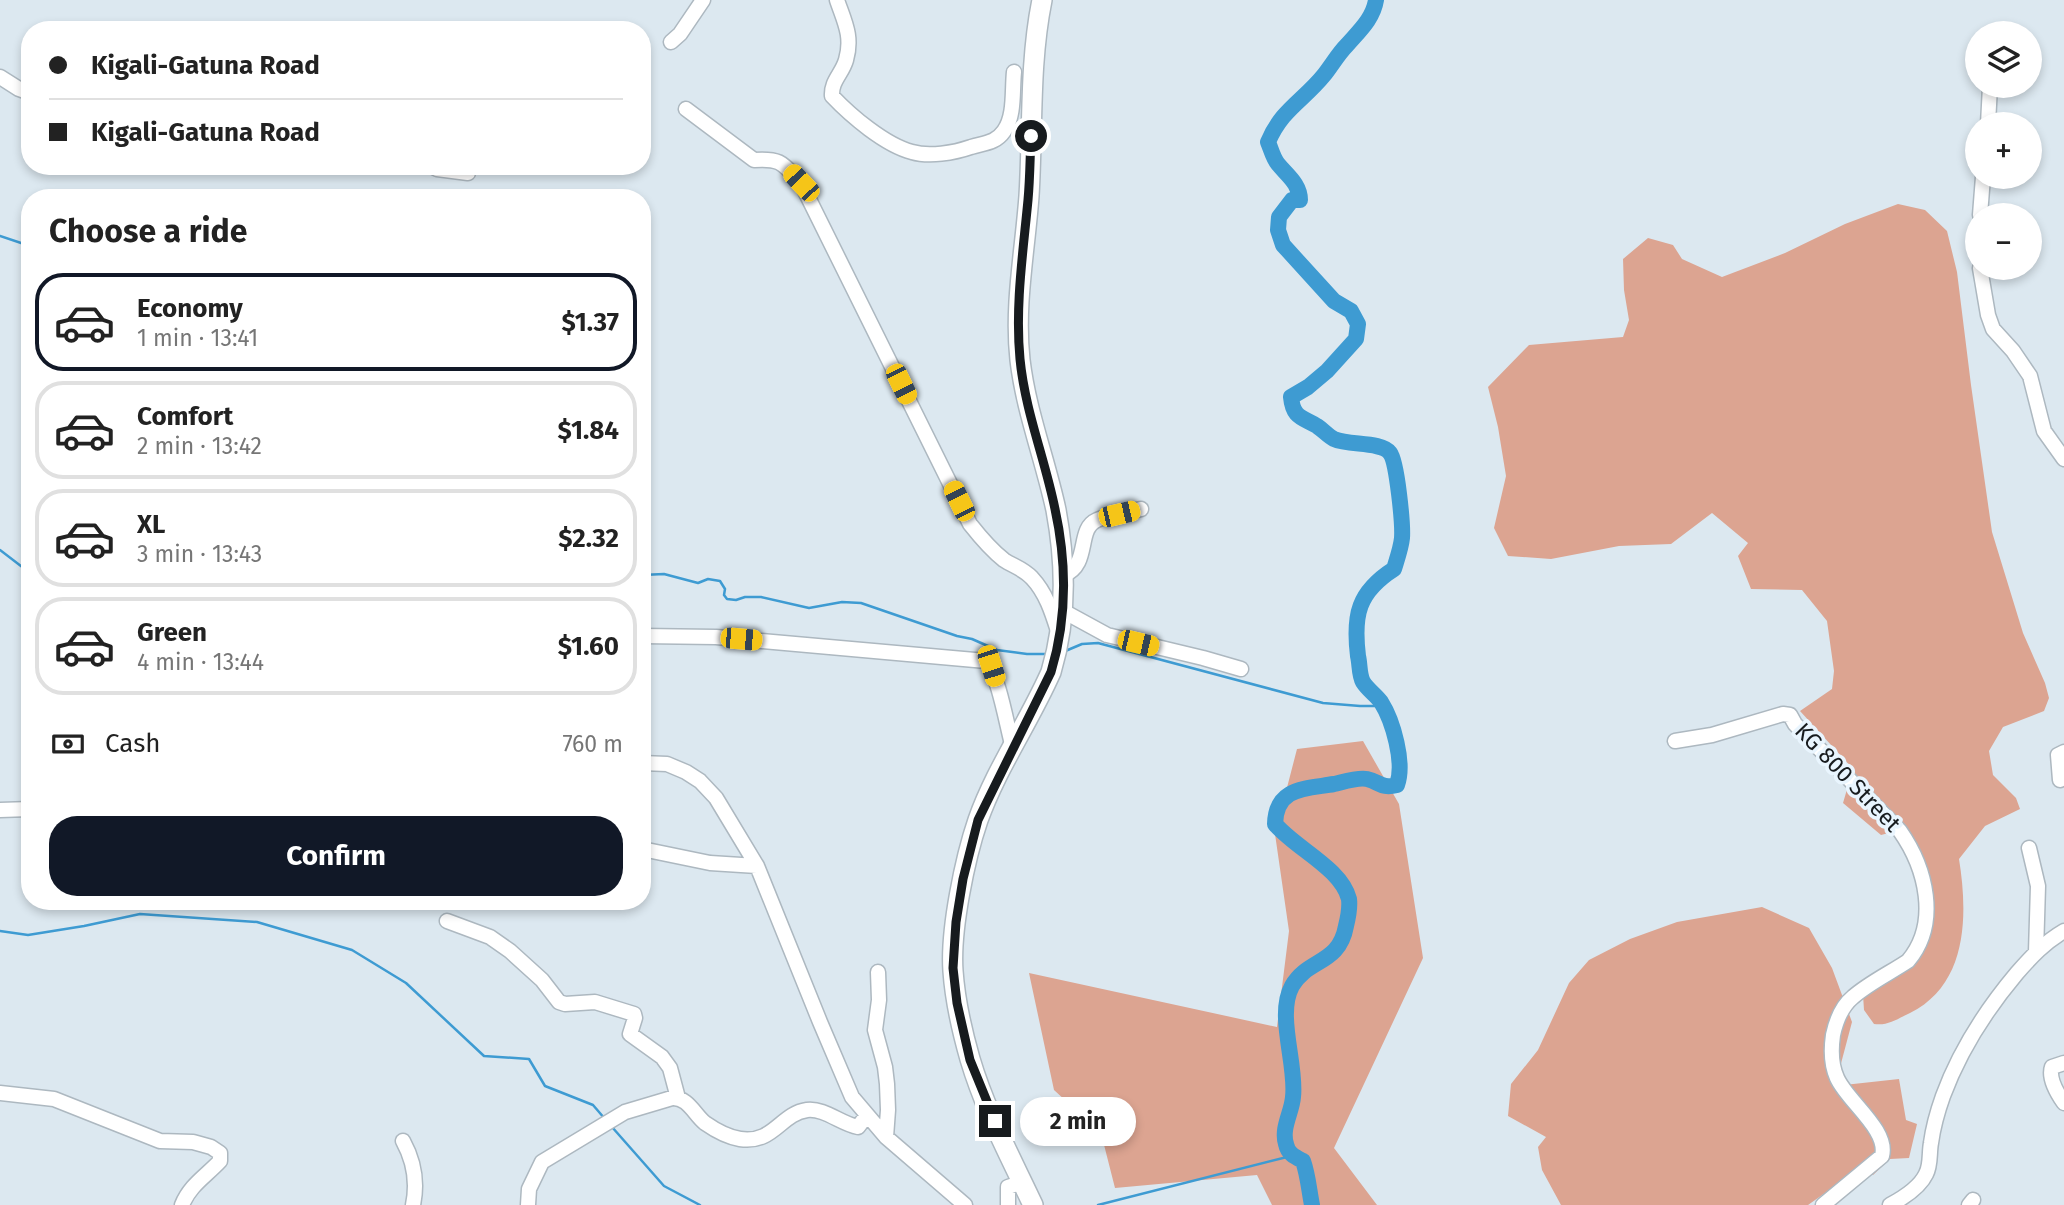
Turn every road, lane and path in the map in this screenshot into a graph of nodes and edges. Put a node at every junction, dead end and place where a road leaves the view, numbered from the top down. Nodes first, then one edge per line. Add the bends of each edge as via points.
1 (703, 0) edge
2 (837, 0) edge
3 (1042, 0) edge
4 (671, 42) dead end
5 (1014, 72) dead end
6 (0, 78) edge
7 (21, 88) edge
8 (686, 109) dead end
9 (1982, 280) edge
10 (2064, 459) edge
11 (1141, 509) dead end
12 (1064, 575) junction
13 (1063, 611) junction
14 (651, 636) edge
15 (1059, 636) junction
16 (1241, 669) dead end
17 (1675, 741) dead end
18 (1013, 748) junction
19 (2064, 752) edge
20 (651, 763) edge
21 (2060, 780) dead end
22 (21, 809) edge
23 (0, 810) edge
24 (2029, 848) dead end
25 (651, 851) edge
26 (757, 866) junction
27 (447, 921) dead end
28 (2064, 931) edge
29 (2036, 952) junction
30 (878, 972) dead end
31 (2064, 1063) edge
32 (0, 1093) edge
33 (678, 1098) junction
34 (2064, 1103) edge
35 (867, 1115) junction
36 (886, 1137) junction
37 (403, 1140) dead end
38 (1023, 1182) junction
39 (1894, 1204) edge
40 (182, 1205) edge
41 (413, 1205) edge
42 (528, 1205) edge
43 (965, 1205) edge
44 (1008, 1205) edge
45 (1033, 1205) edge
46 (1823, 1205) edge

1 - 4 street
2 - 5 street via 848,33 846,60 831,87 832,96 878,135 913,152 990,144 1003,134 1010,121
3 - 12 highway via 1020,275 1020,361 1055,508
6 - 7 street
8 - 15 street via 754,160 780,162 801,183 970,524 986,546 1034,580
9 - 10 street via 1993,329 2030,376 2044,431
11 - 12 street via 1090,525 1078,564
12 - 13 highway
13 - 15 highway
13 - 16 street via 1107,635
14 - 18 street via 716,637 986,661
15 - 18 highway via 1051,672
17 - 46 street, KG 800 Street via 1790,715 1900,831 1914,850 1924,877 1926,923 1914,954 1853,997 1840,1014 1831,1050 1836,1078 1880,1136 1882,1156
18 - 38 highway via 978,820 963,879 953,968 970,1060
19 - 21 street via 2058,755
20 - 26 street via 667,764 700,781 716,798
22 - 23 street
24 - 29 street via 2038,886
25 - 26 street via 710,863
26 - 35 street via 852,1097
27 - 33 street via 490,937 510,951 542,979 559,1002 595,1002 634,1014 630,1034 662,1057
28 - 29 street
29 - 39 street via 1998,996 1964,1047 1942,1098 1929,1169 1919,1184
30 - 36 street via 875,1030 887,1084
31 - 34 street via 2052,1067 2050,1076
32 - 40 street via 54,1099 160,1141 193,1142 220,1153 220,1161 200,1178
33 - 35 street via 705,1123 738,1139 756,1140 805,1110 858,1127
33 - 42 street via 625,1112 542,1162 529,1189
35 - 36 street
36 - 43 street
37 - 41 street via 413,1159
38 - 44 street via 1009,1186
38 - 45 highway

